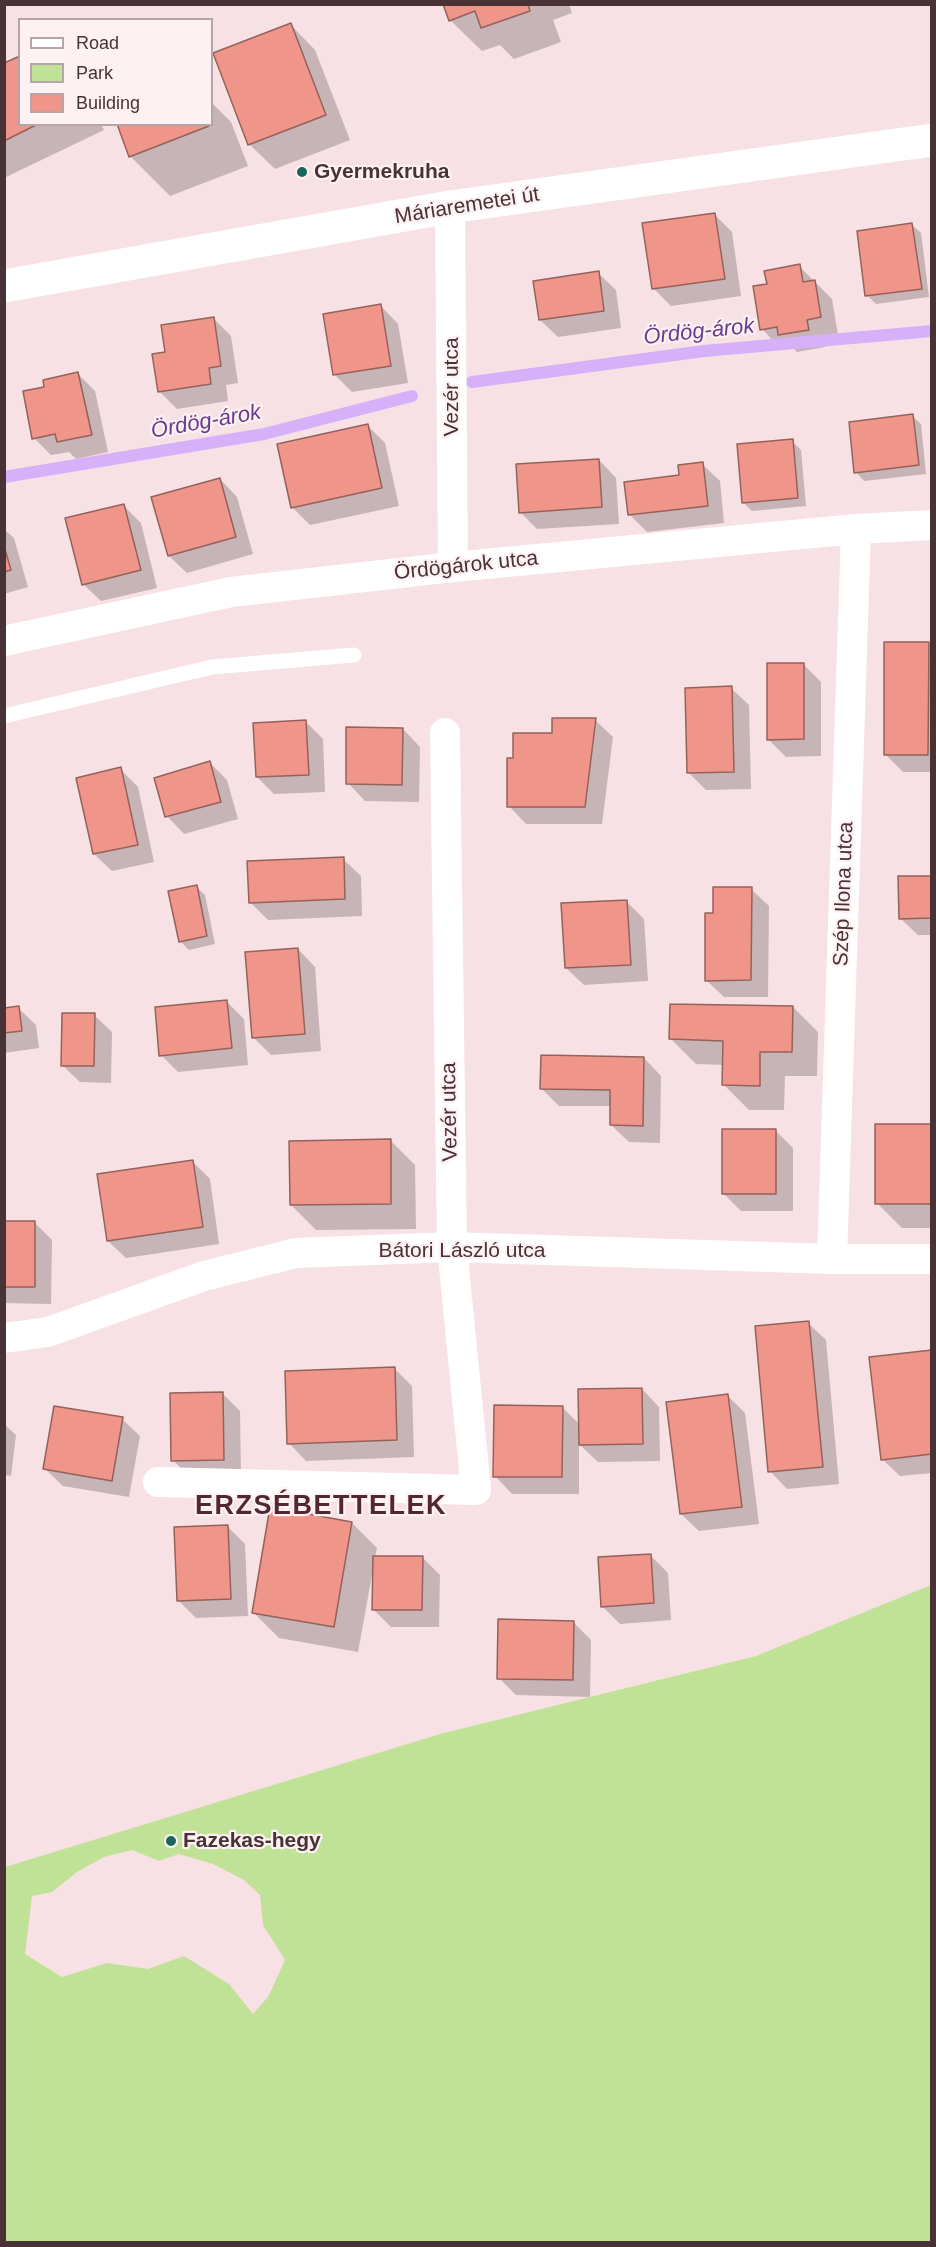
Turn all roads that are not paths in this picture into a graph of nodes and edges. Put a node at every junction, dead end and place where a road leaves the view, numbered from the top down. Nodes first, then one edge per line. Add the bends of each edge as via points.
1 (932, 140) edge
2 (450, 207) junction
3 (4, 286) edge
4 (932, 525) edge
5 (856, 529) junction
6 (453, 567) junction
7 (4, 641) edge
8 (354, 655) dead end
9 (4, 716) edge
10 (445, 733) dead end
11 (452, 1247) junction
12 (832, 1259) junction
13 (932, 1259) edge
14 (4, 1338) edge
15 (158, 1482) dead end

1 - 2 street, Máriaremetei út
2 - 3 street, Máriaremetei út
2 - 6 street, Vezér utca
4 - 5 street, Ördögárok utca
5 - 6 street, Ördögárok utca
5 - 12 street, Szép Ilona utca
6 - 7 street, Ördögárok utca via 231,592
8 - 9 lane via 212,668
10 - 11 street, Vezér utca
11 - 12 street, Bátori László utca
11 - 14 street, Bátori László utca via 296,1253 204,1276 48,1332
11 - 15 street, Vezér utca via 476,1490
12 - 13 street, Bátori László utca

